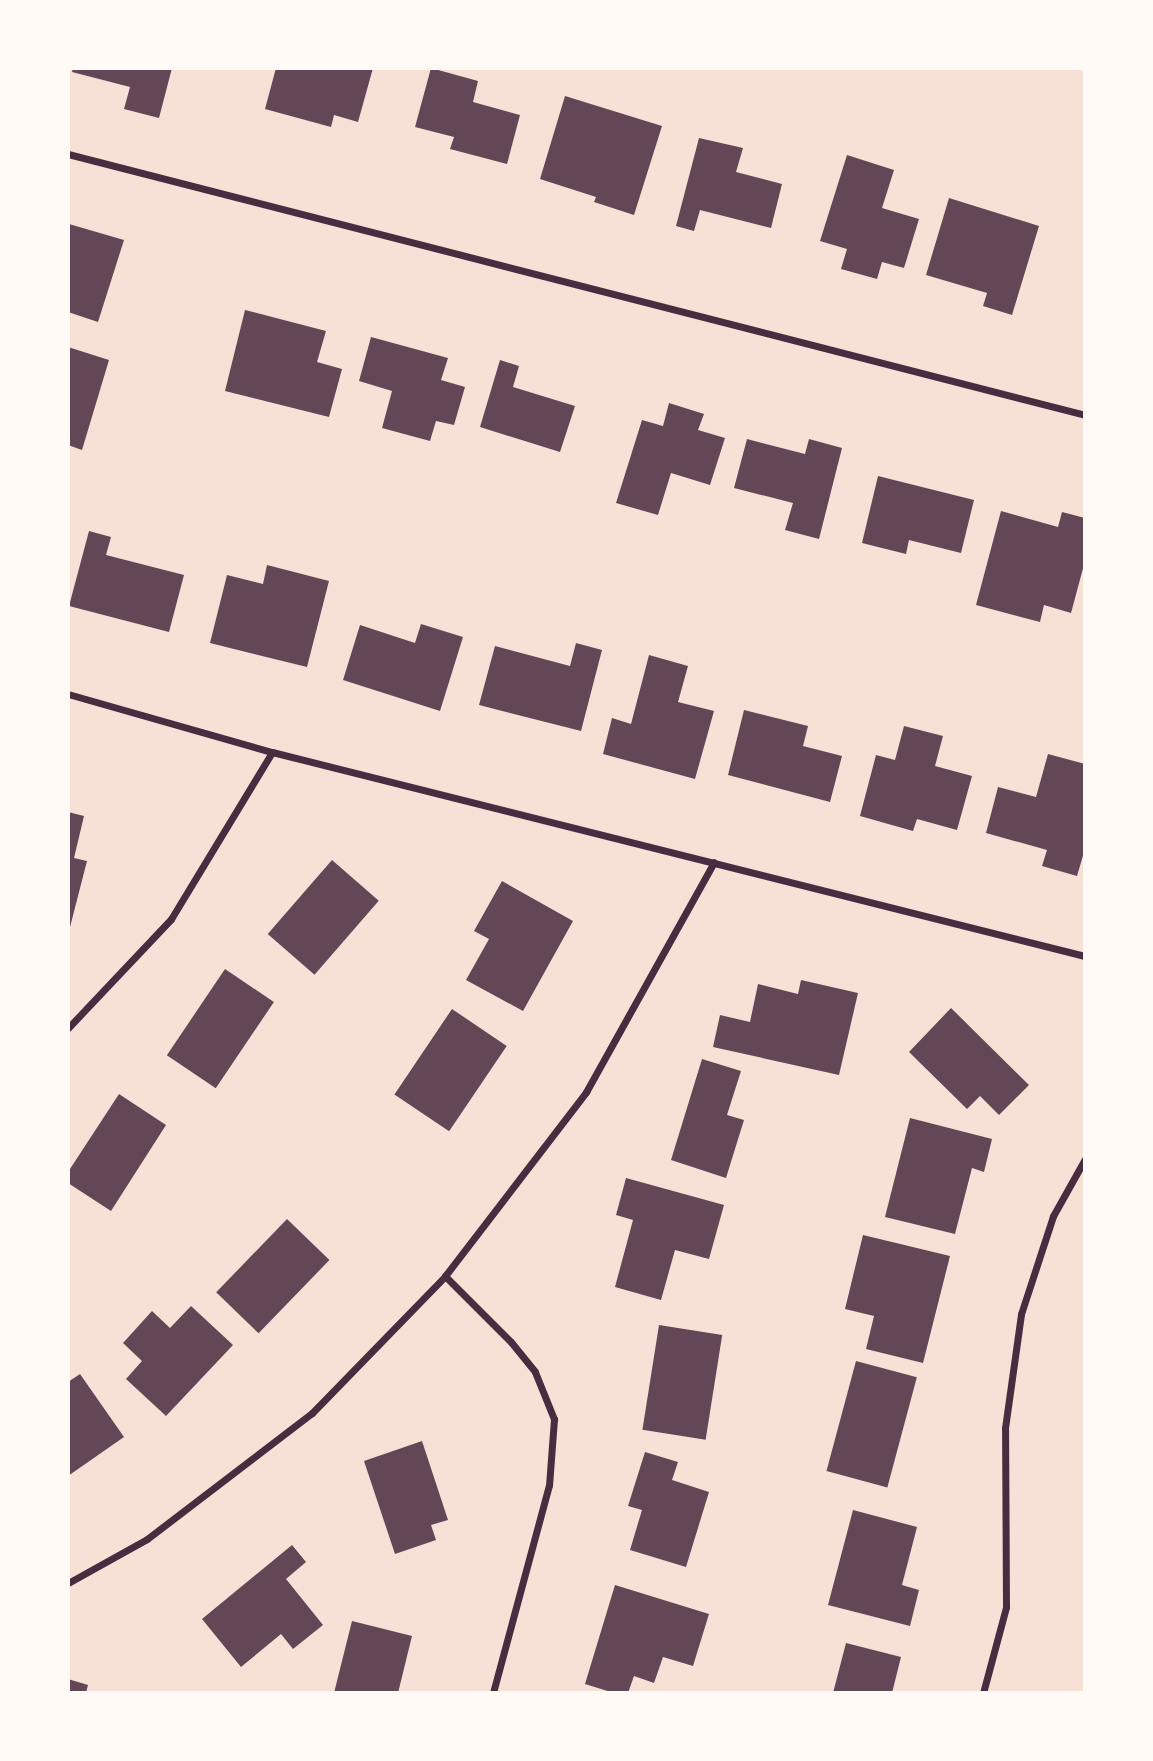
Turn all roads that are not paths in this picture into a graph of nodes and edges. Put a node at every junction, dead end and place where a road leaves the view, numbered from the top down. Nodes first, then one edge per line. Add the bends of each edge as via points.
1 (68, 154) edge
2 (1085, 415) edge
3 (68, 694) edge
4 (272, 752) junction
5 (714, 862) junction
6 (1085, 956) edge
7 (68, 1028) edge
8 (1085, 1158) edge
9 (445, 1276) junction
10 (68, 1583) edge
11 (493, 1693) edge
12 (983, 1693) edge

1 - 2 street
3 - 4 street
4 - 5 street
4 - 7 street via 171,919
5 - 6 street
5 - 9 street via 586,1092
8 - 12 street via 1053,1216 1021,1314 1005,1428 1006,1607
9 - 10 street via 312,1413 147,1539
9 - 11 street via 536,1372 554,1419 550,1485

